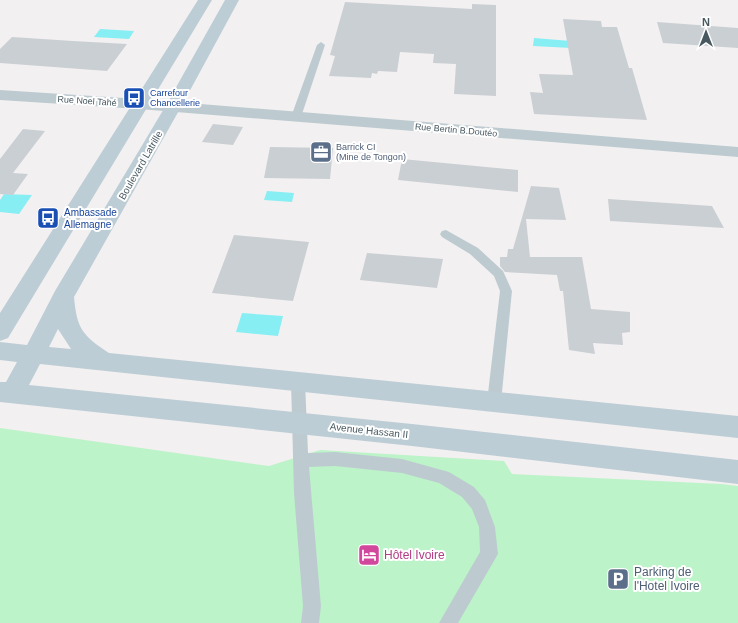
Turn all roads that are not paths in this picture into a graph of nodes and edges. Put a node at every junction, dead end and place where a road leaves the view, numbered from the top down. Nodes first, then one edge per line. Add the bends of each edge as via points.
1 (205, 0) edge
2 (232, 0) edge
3 (321, 45) dead end
4 (0, 96) edge
5 (140, 104) junction
6 (173, 107) junction
7 (296, 117) junction
8 (738, 152) edge
9 (446, 234) dead end
10 (24, 294) junction
11 (63, 297) junction
12 (0, 311) edge
13 (0, 332) edge
14 (0, 351) edge
15 (35, 354) junction
16 (104, 362) junction
17 (298, 382) junction
18 (7, 393) edge
19 (494, 402) junction
20 (300, 423) junction
21 (738, 427) edge
22 (301, 460) junction
23 (738, 472) edge
24 (310, 623) edge
25 (448, 623) edge

1 - 5 street
2 - 6 street, Boulevard Latrille
3 - 7 lane
4 - 5 street, Rue Noel Tahé
5 - 6 street, Rue Noel Tahé
5 - 10 street
6 - 7 street, Rue Bertin B.Doutéo
6 - 11 street, Boulevard Latrille
7 - 8 street, Rue Bertin B.Doutéo
9 - 19 lane via 474,252 499,274 506,291
10 - 12 street
10 - 13 street
11 - 15 street, Boulevard Latrille
11 - 16 street via 64,318 70,333 82,347
14 - 15 street
15 - 16 street
15 - 18 street, Boulevard Latrille
16 - 17 street
17 - 19 street
17 - 20 lane
18 - 20 street, Avenue Hassan II
19 - 21 street
20 - 22 lane
20 - 23 street, Avenue Hassan II
22 - 24 lane via 312,606
22 - 25 lane via 335,459 402,466 444,477 468,492 479,505 487,527 489,554

